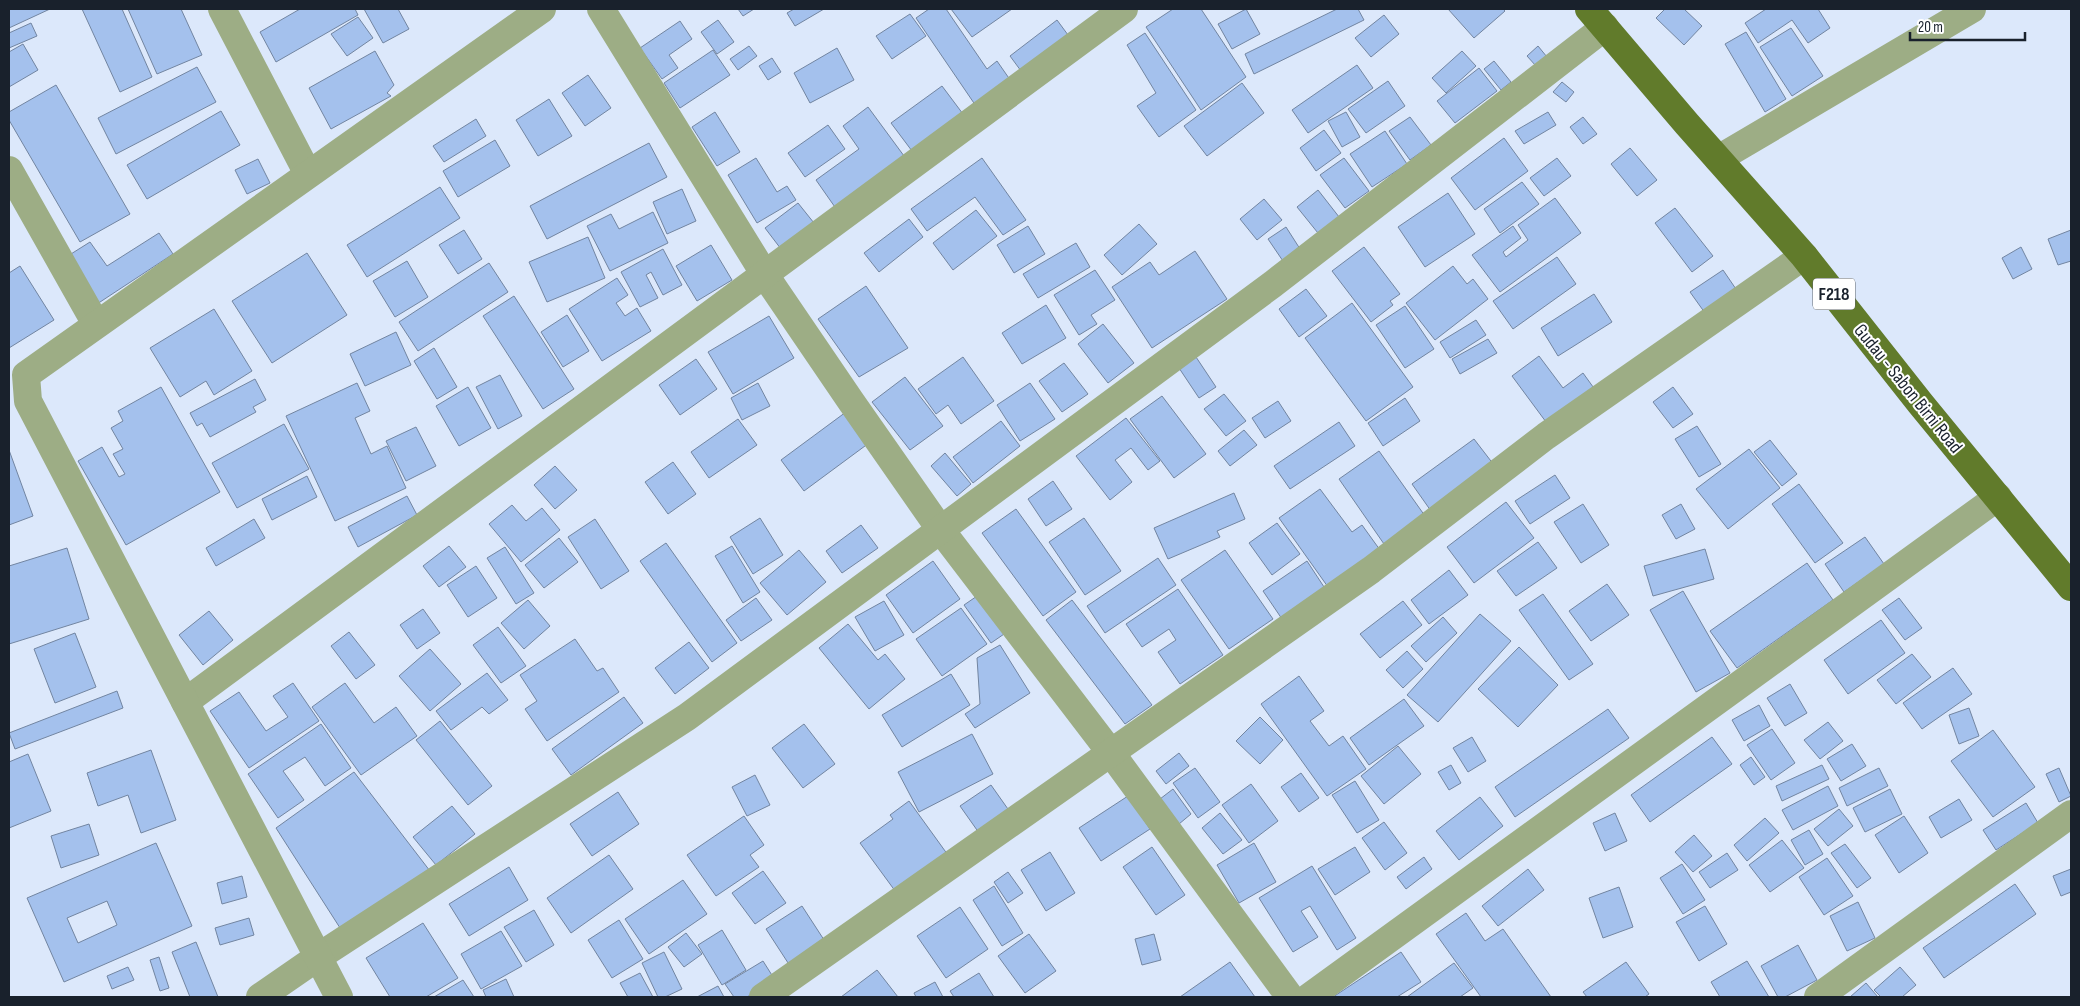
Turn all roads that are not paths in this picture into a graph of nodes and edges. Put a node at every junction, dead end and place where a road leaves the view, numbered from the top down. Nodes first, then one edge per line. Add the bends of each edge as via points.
1 (222, 9) edge
2 (542, 9) edge
3 (601, 9) edge
4 (1124, 9) edge
5 (1972, 9) edge
6 (1597, 18) edge
7 (1718, 159) junction
8 (9, 170) edge
9 (308, 174) junction
10 (1804, 256) junction
11 (765, 274) junction
12 (96, 324) junction
13 (1998, 497) junction
14 (940, 529) junction
15 (2071, 587) edge
16 (185, 702) junction
17 (1111, 753) junction
18 (2071, 814) edge
19 (318, 957) junction
20 (260, 997) edge
21 (339, 997) edge
22 (764, 997) edge
23 (1290, 997) edge
24 (1309, 997) edge
25 (1818, 997) edge

1 - 9 street
2 - 9 street
3 - 11 street
4 - 11 street
5 - 7 street
6 - 7 main road, Gudau - Sabon Birni Road / F218
6 - 14 street via 1273,284
7 - 10 main road, Gudau - Sabon Birni Road / F218
8 - 12 street
9 - 12 street
10 - 13 main road, Gudau - Sabon Birni Road / F218
10 - 17 street via 1546,436 1371,570
11 - 14 street
11 - 16 street
12 - 16 street via 26,375 28,402
13 - 15 main road, Gudau - Sabon Birni Road / F218
13 - 24 street
14 - 17 street
14 - 19 street via 687,717
16 - 19 street
17 - 22 street
17 - 23 street
18 - 25 street
19 - 20 street
19 - 21 street

